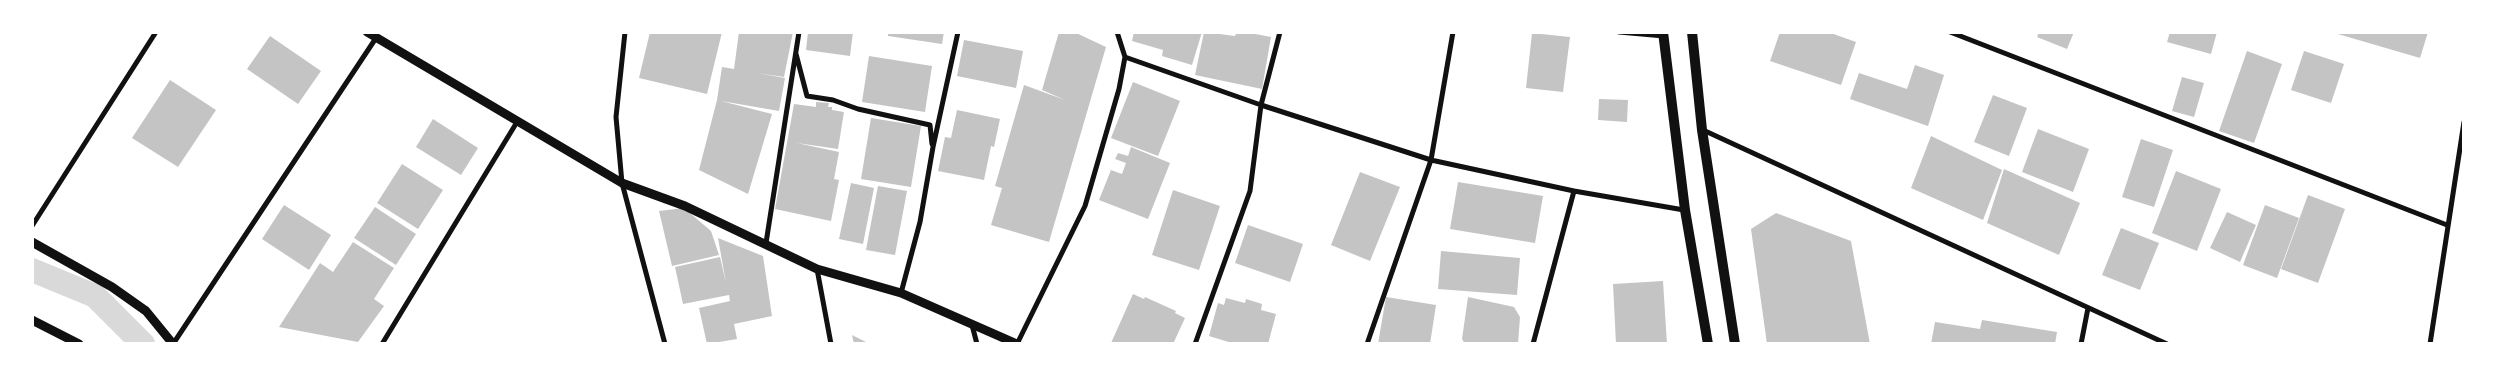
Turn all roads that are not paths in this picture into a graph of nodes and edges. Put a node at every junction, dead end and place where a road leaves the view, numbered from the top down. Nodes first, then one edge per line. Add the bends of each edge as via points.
1 (156, 32) edge
2 (367, 32) edge
3 (625, 32) edge
4 (798, 32) edge
5 (958, 32) edge
6 (1118, 32) edge
7 (1280, 32) edge
8 (1453, 32) edge
9 (1619, 32) edge
10 (1692, 32) edge
11 (1950, 32) edge
12 (1664, 34) edge
13 (376, 38) junction
14 (795, 51) junction
15 (1124, 57) junction
16 (1261, 105) junction
17 (517, 122) junction
18 (2464, 122) edge
19 (1702, 130) junction
20 (933, 147) junction
21 (1431, 160) junction
22 (622, 183) junction
23 (1574, 191) junction
24 (1685, 210) junction
25 (32, 226) edge
26 (2447, 226) junction
27 (32, 242) edge
28 (766, 243) junction
29 (817, 269) junction
30 (901, 293) junction
31 (2088, 308) junction
32 (32, 320) edge
33 (972, 324) junction
34 (79, 344) edge
35 (173, 344) edge
36 (382, 344) edge
37 (665, 344) edge
38 (831, 344) edge
39 (978, 344) edge
40 (1017, 344) edge
41 (1195, 344) edge
42 (1367, 344) edge
43 (1533, 344) edge
44 (1708, 344) edge
45 (1735, 344) edge
46 (2080, 344) edge
47 (2167, 344) edge
48 (2430, 344) edge

1 - 25 street
2 - 13 street
3 - 22 street via 616,117
4 - 14 street
5 - 20 street
6 - 15 street
7 - 16 street
8 - 21 street
9 - 12 street
10 - 19 main road
11 - 26 street
12 - 24 main road
13 - 17 street
13 - 35 street
14 - 20 street via 807,96 930,125
14 - 28 street
15 - 16 street
15 - 40 street via 1119,89 1085,206
16 - 21 street
16 - 41 street via 1250,191
17 - 22 street
17 - 36 street
18 - 26 street
19 - 31 street
19 - 45 main road
20 - 30 street via 920,222
21 - 23 street
21 - 42 street
22 - 28 street via 685,206
22 - 37 street
23 - 24 street
23 - 43 street
24 - 44 main road
26 - 48 street
27 - 35 street via 112,287 146,311
28 - 29 street
29 - 30 street
29 - 38 street
30 - 33 street
31 - 46 street
31 - 47 street
32 - 34 street
33 - 39 street
33 - 40 street

